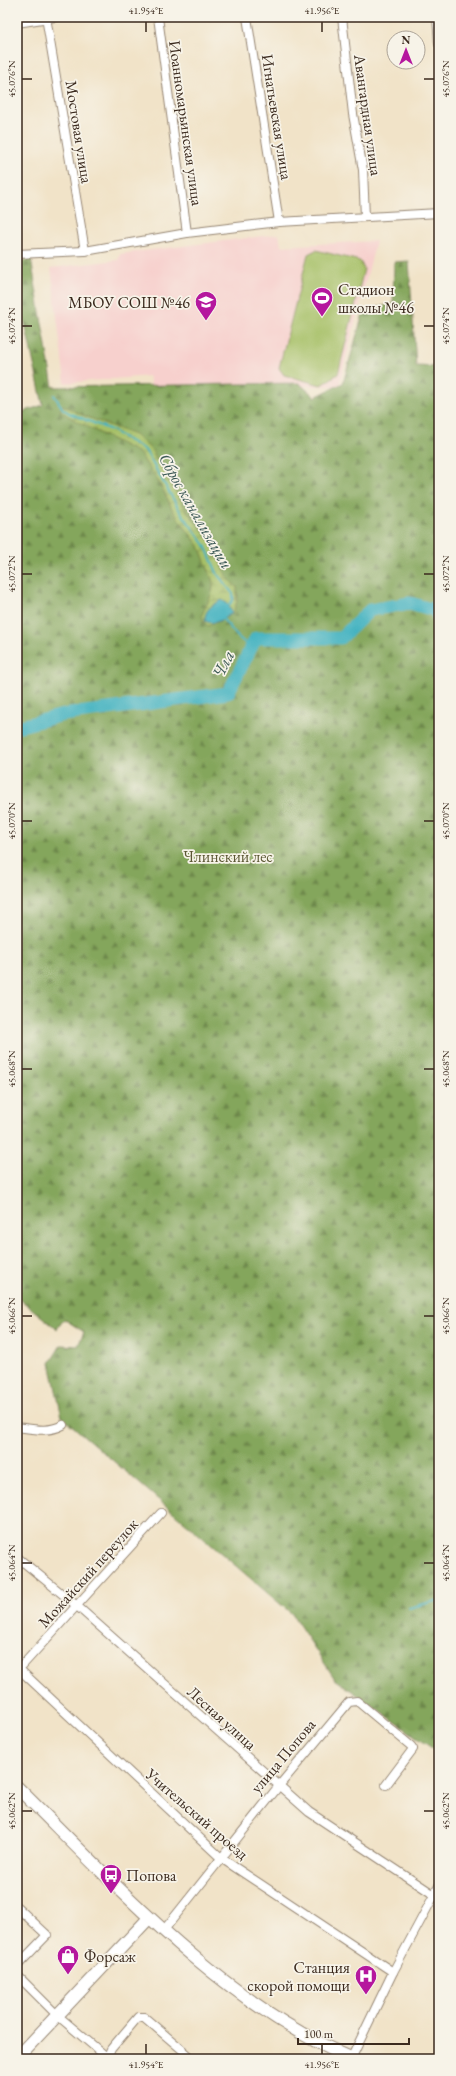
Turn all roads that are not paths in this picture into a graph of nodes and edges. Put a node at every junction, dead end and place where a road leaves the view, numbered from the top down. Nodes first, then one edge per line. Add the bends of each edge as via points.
1 (55, 17) edge
2 (158, 17) edge
3 (247, 17) edge
4 (342, 17) edge
5 (437, 17) edge
6 (46, 18) edge
7 (17, 23) edge
8 (439, 44) edge
9 (439, 213) edge
10 (365, 218) junction
11 (279, 222) junction
12 (188, 233) junction
13 (85, 251) junction
14 (17, 254) edge
15 (63, 1425) dead end
16 (17, 1426) edge
17 (161, 1513) dead end
18 (17, 1557) edge
19 (77, 1606) junction
20 (19, 1669) joint
21 (386, 1785) dead end
22 (17, 1787) edge
23 (278, 1787) junction
24 (221, 1858) junction
25 (439, 1886) edge
26 (436, 1896) edge
27 (17, 1907) edge
28 (149, 1918) junction
29 (164, 1930) junction
30 (17, 1966) edge
31 (392, 1972) junction
32 (17, 1975) edge
33 (58, 2015) junction
34 (17, 2058) edge
35 (108, 2059) edge
36 (193, 2059) edge
37 (352, 2059) edge

1 - 6 street
2 - 12 street, Иоанномарьинская улица
3 - 11 street, Игнатьевская улица
4 - 10 street, Авангардная улица via 353,114 363,170
5 - 8 street
6 - 7 street
6 - 13 street, Мостовая улица
9 - 10 street
10 - 11 street
11 - 12 street
12 - 13 street
13 - 14 street
15 - 16 street via 55,1429 40,1430
17 - 19 street, Можайский переулок
18 - 19 street, Лесная улица
19 - 20 street, Можайский переулок
19 - 23 street, Лесная улица
20 - 24 street, Учительский проезд
21 - 23 street, улица Попова via 413,1750 357,1701 349,1702
22 - 28 main road
23 - 24 street, улица Попова
23 - 26 street, Лесная улица via 309,1812
24 - 29 street, улица Попова
24 - 31 street, Учительский проезд
25 - 26 street
26 - 31 street
27 - 30 street via 47,1935
28 - 29 main road
28 - 33 main road
29 - 37 main road via 244,1995 285,2024 308,2039
31 - 37 street
32 - 33 street
33 - 34 main road
33 - 35 street
35 - 36 street via 111,2049 138,2017 144,2017

